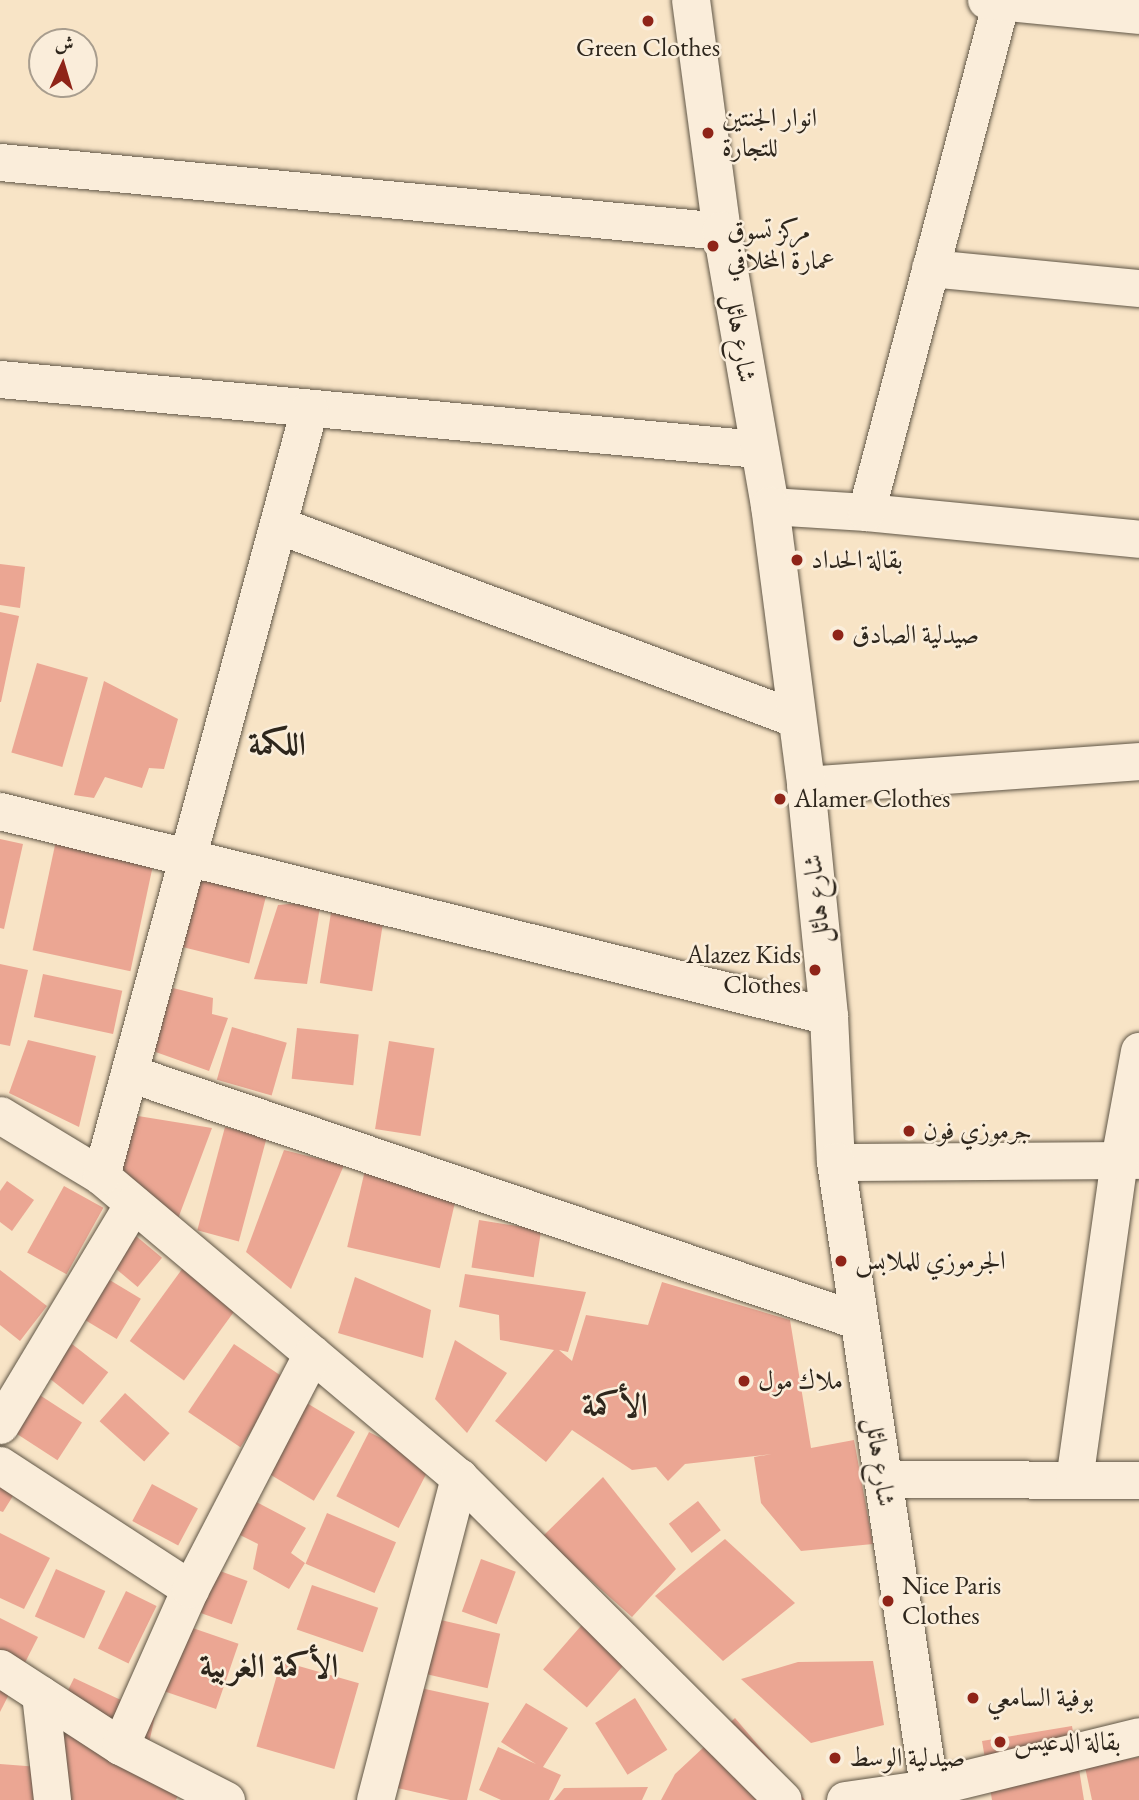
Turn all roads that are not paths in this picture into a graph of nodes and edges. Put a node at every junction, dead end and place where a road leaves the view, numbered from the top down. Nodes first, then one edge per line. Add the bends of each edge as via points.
1 (691, 0) edge
2 (994, 1) edge
3 (1139, 15) edge
4 (0, 162) edge
5 (722, 231) junction
6 (930, 268) junction
7 (1139, 288) edge
8 (0, 379) edge
9 (309, 409) junction
10 (758, 449) junction
11 (770, 506) junction
12 (866, 512) junction
13 (278, 525) junction
14 (1139, 539) edge
15 (797, 719) junction
16 (1139, 761) edge
17 (806, 785) junction
18 (0, 811) edge
19 (188, 858) junction
20 (828, 1016) junction
21 (1139, 1051) edge
22 (129, 1073) junction
23 (0, 1115) edge
24 (1129, 1160) edge
25 (836, 1162) junction
26 (101, 1177) junction
27 (133, 1204) junction
28 (859, 1321) junction
29 (312, 1354) junction
30 (0, 1425) edge
31 (0, 1465) edge
32 (459, 1477) junction
33 (883, 1479) junction
34 (1074, 1480) junction
35 (1139, 1480) edge
36 (190, 1589) junction
37 (0, 1668) edge
38 (40, 1694) junction
39 (1139, 1736) edge
40 (120, 1746) junction
41 (930, 1794) edge
42 (52, 1800) edge
43 (226, 1800) edge
44 (375, 1800) edge
45 (783, 1800) edge
46 (845, 1800) edge

1 - 5 street, شارع هائل
2 - 3 street
2 - 6 street
4 - 5 street
5 - 10 street, شارع هائل
6 - 7 street
6 - 12 street
8 - 9 street
9 - 10 street
9 - 13 street
10 - 11 street, شارع هائل
11 - 12 street
11 - 15 street, شارع هائل
12 - 14 street
13 - 15 street
13 - 19 street
15 - 17 street, شارع هائل
16 - 17 street
17 - 20 street, شارع هائل
18 - 19 street
19 - 20 street
19 - 22 street
20 - 25 street, شارع هائل
21 - 24 street
22 - 26 street
22 - 28 street
23 - 26 street
24 - 25 street
24 - 34 street
25 - 28 street, شارع هائل
26 - 27 street
27 - 29 street
27 - 30 street
28 - 33 street, شارع هائل
29 - 32 street
29 - 36 street
31 - 36 street
32 - 44 street
32 - 45 street
33 - 34 street
33 - 41 street, شارع هائل
34 - 35 street
36 - 40 street
37 - 38 street
38 - 40 street
38 - 42 street
39 - 41 street
40 - 43 street
41 - 46 street

